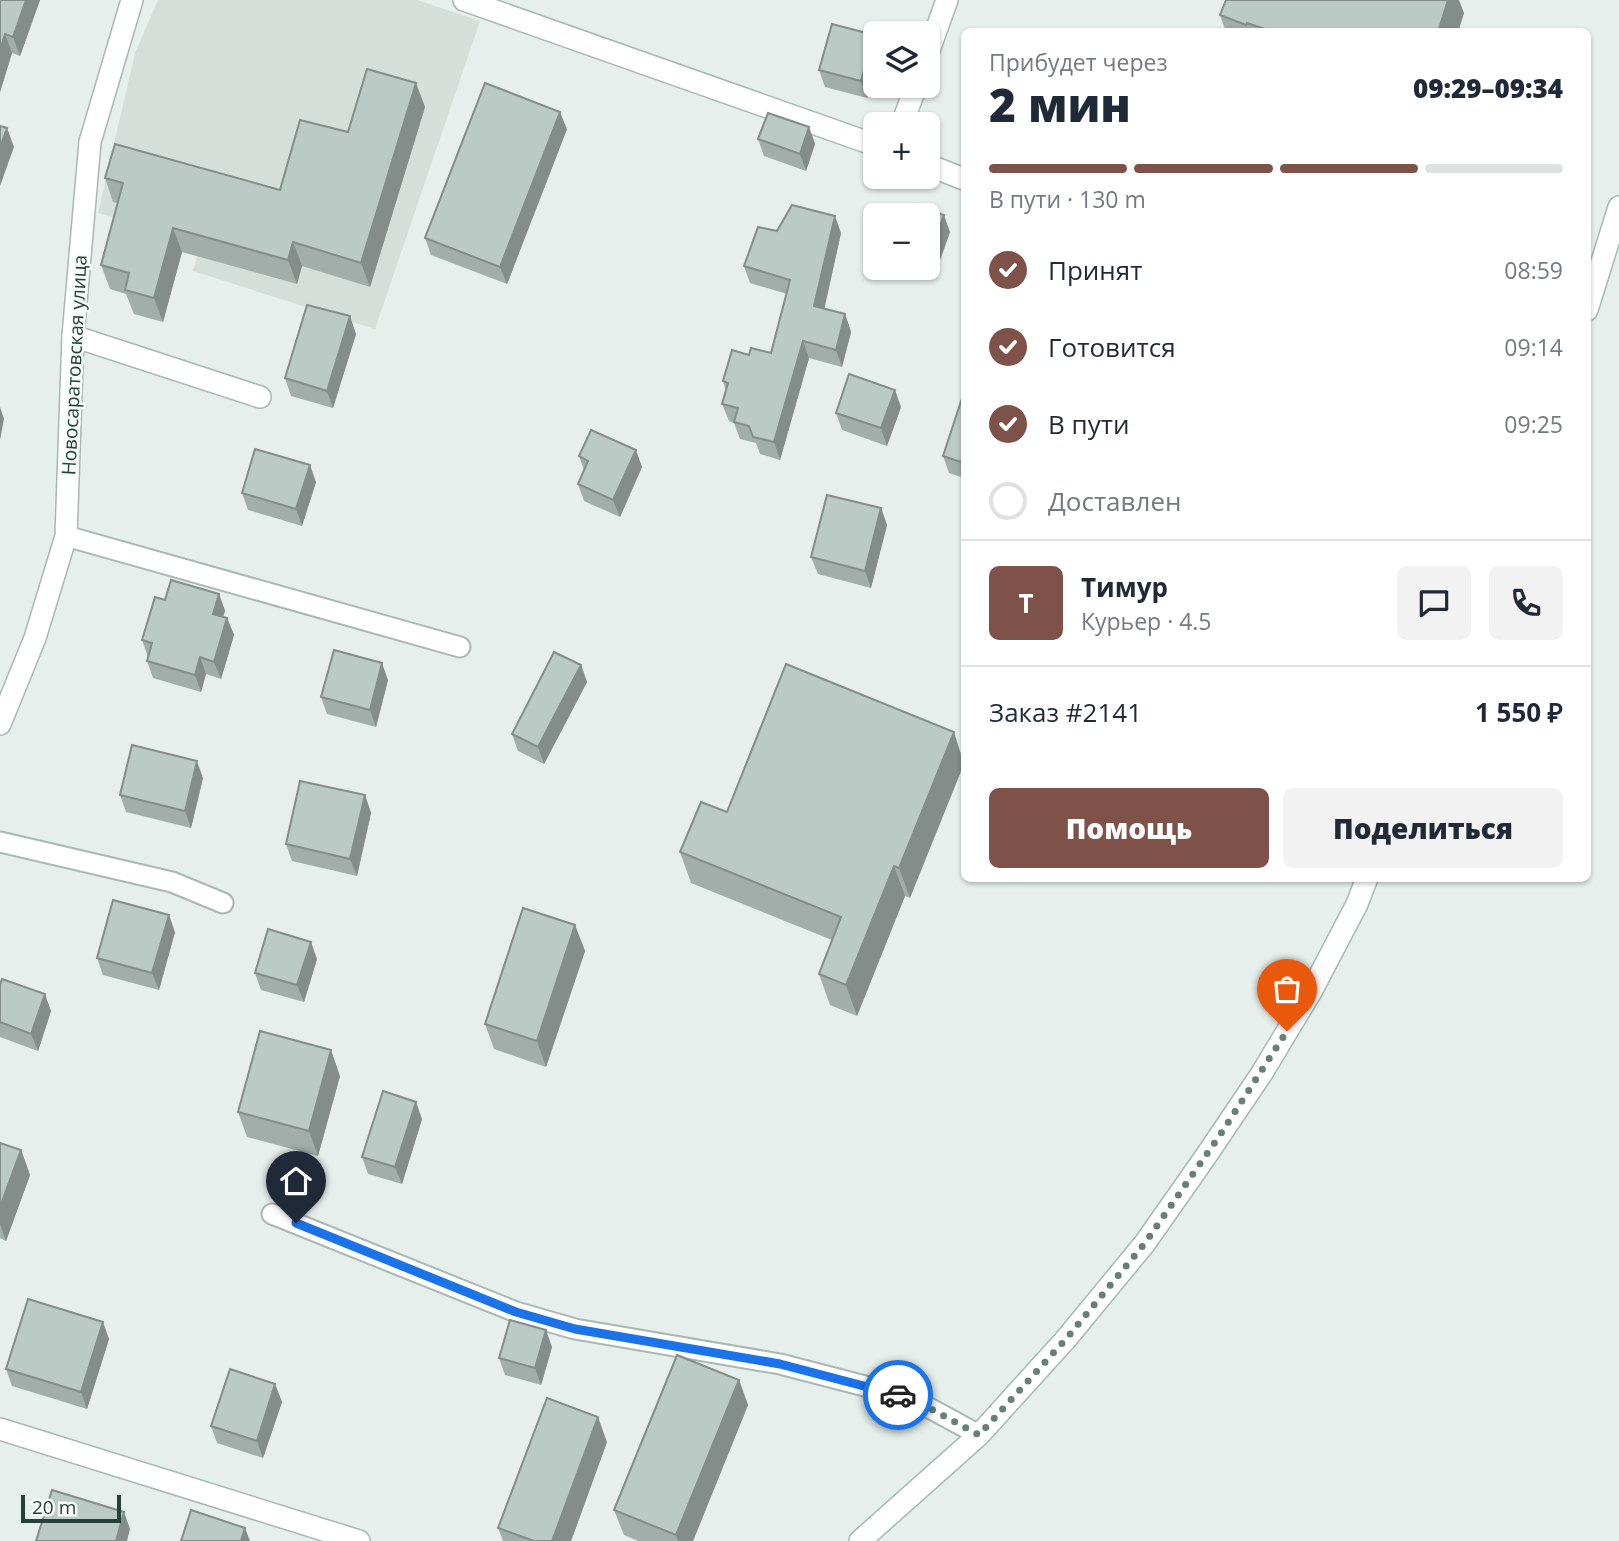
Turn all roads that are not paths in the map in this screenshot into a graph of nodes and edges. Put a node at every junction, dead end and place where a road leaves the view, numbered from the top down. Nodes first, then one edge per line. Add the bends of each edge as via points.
1 (132, 0) edge
2 (464, 0) edge
3 (947, 0) edge
4 (939, 21) edge
5 (863, 141) edge
6 (940, 170) edge
7 (961, 178) edge
8 (1619, 207) edge
9 (1591, 297) edge
10 (73, 336) junction
11 (260, 397) dead end
12 (66, 536) junction
13 (460, 647) dead end
14 (0, 724) edge
15 (0, 842) edge
16 (1365, 882) edge
17 (223, 903) dead end
18 (272, 1214) dead end
19 (0, 1429) edge
20 (979, 1435) junction
21 (359, 1541) edge
22 (860, 1541) edge

1 - 10 street, Новосаратовская улица via 90,142
2 - 5 street
3 - 4 street
6 - 7 street
8 - 9 street
10 - 11 street
10 - 12 street, Новосаратовская улица
12 - 13 lane
12 - 14 street, Новосаратовская улица via 35,638
15 - 17 lane via 172,882
16 - 20 street via 1312,990 1262,1073 1145,1243
18 - 20 lane via 516,1312 575,1329 780,1364 885,1391 911,1398
19 - 21 street
20 - 22 street

